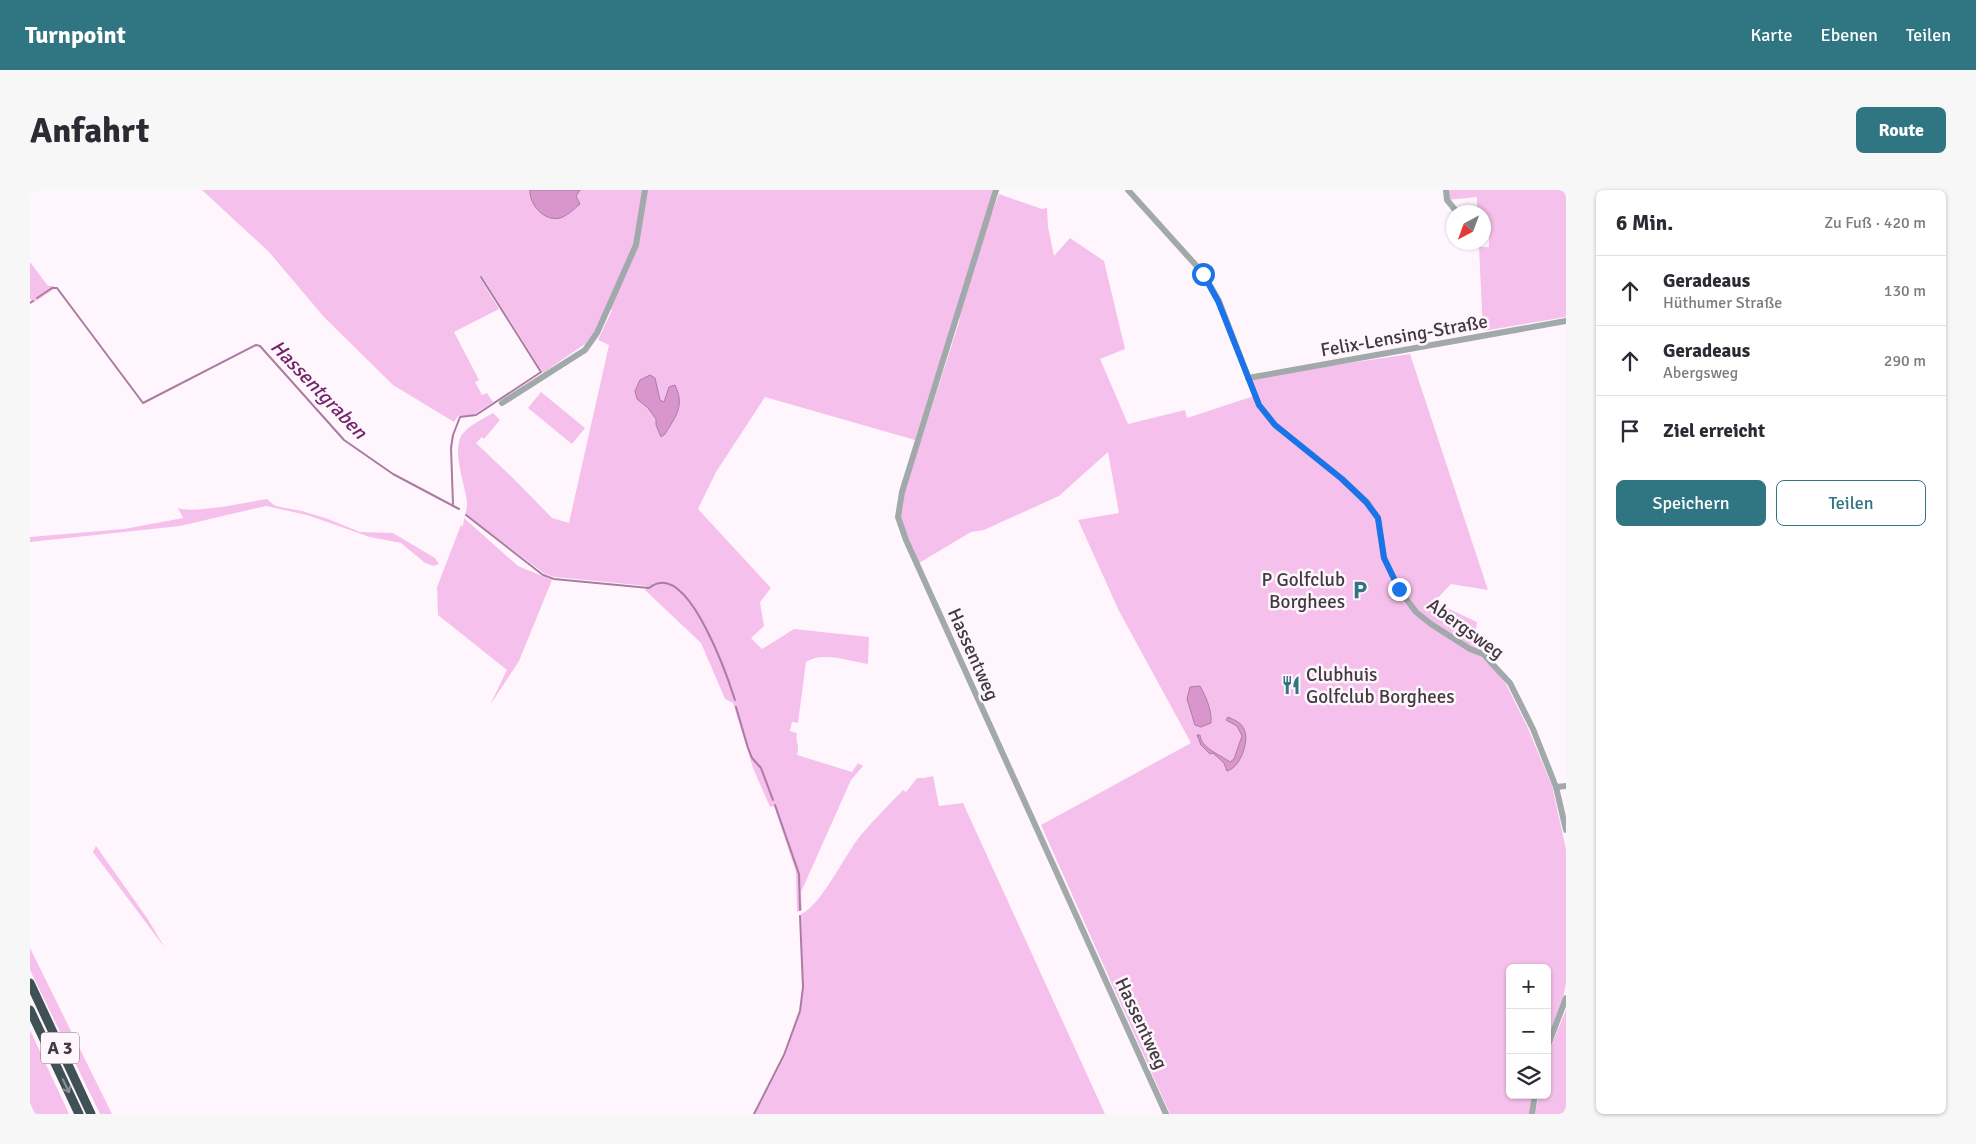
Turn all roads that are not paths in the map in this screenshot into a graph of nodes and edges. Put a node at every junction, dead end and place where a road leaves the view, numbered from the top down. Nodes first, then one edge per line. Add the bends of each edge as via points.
1 (645, 190) edge
2 (996, 190) edge
3 (1128, 190) edge
4 (1446, 190) edge
5 (1451, 205) edge
6 (1566, 321) edge
7 (1248, 378) junction
8 (502, 403) dead end
9 (1556, 786) junction
10 (1566, 786) edge
11 (1566, 830) edge
12 (30, 983) edge
13 (1566, 998) edge
14 (30, 1010) edge
15 (1551, 1037) edge
16 (1535, 1099) edge
17 (79, 1114) edge
18 (91, 1114) edge
19 (1166, 1114) edge
20 (1532, 1114) edge

1 - 8 street via 636,245 598,333 585,350
2 - 19 street, Hassentweg via 902,492 898,517
3 - 7 street, Abergsweg via 1203,274 1218,301
4 - 5 street
6 - 7 street, Felix-Lensing-Straße
7 - 9 street, Abergsweg via 1259,405 1275,425 1342,479 1378,518 1384,558 1399,589 1416,612 1454,639 1483,654 1510,684
9 - 10 street
9 - 11 street, Abergsweg
12 - 18 highway, A 3
13 - 15 street
14 -> 17 highway, A 3
16 - 20 street

